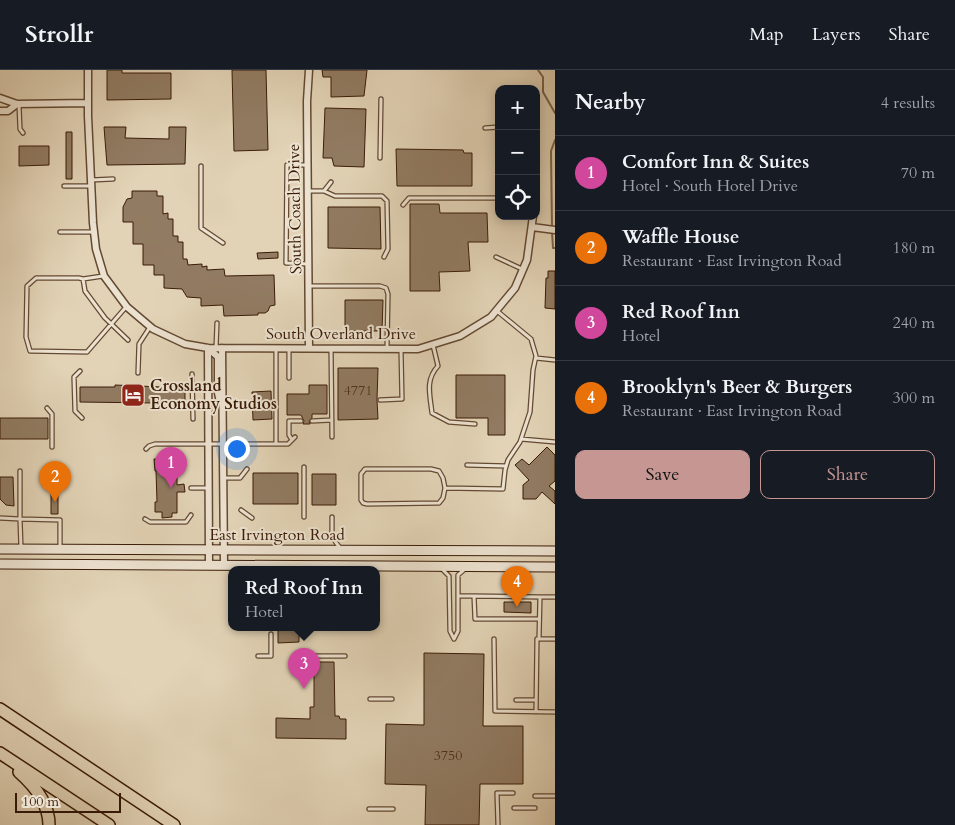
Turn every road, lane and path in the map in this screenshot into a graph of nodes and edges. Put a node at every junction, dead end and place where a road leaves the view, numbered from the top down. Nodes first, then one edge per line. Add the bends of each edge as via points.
1 (88, 70) edge
2 (309, 70) edge
3 (0, 98) edge
4 (381, 99) dead end
5 (88, 103) junction
6 (18, 104) junction
7 (0, 111) edge
8 (495, 127) edge
9 (485, 128) dead end
10 (23, 133) dead end
11 (380, 158) dead end
12 (308, 165) junction
13 (201, 166) dead end
14 (113, 179) dead end
15 (331, 182) dead end
16 (91, 183) junction
17 (64, 186) dead end
18 (308, 191) junction
19 (324, 191) junction
20 (495, 198) edge
21 (403, 206) dead end
22 (532, 220) edge
23 (532, 227) junction
24 (552, 229) edge
25 (60, 232) dead end
26 (94, 232) junction
27 (223, 243) dead end
28 (384, 257) dead end
29 (496, 257) dead end
30 (309, 264) junction
31 (523, 270) junction
32 (104, 276) junction
33 (83, 279) junction
34 (309, 286) junction
35 (127, 307) junction
36 (497, 310) junction
37 (217, 323) dead end
38 (111, 324) junction
39 (150, 326) junction
40 (128, 340) dead end
41 (432, 345) junction
42 (208, 348) junction
43 (219, 348) junction
44 (276, 348) junction
45 (289, 348) junction
46 (309, 348) junction
47 (331, 348) junction
48 (387, 349) junction
49 (401, 349) junction
50 (536, 358) junction
51 (555, 360) edge
52 (80, 371) dead end
53 (138, 373) dead end
54 (192, 374) dead end
55 (290, 378) dead end
56 (380, 400) dead end
57 (47, 408) dead end
58 (222, 412) junction
59 (82, 418) dead end
60 (193, 418) dead end
61 (332, 420) junction
62 (301, 421) dead end
63 (312, 421) dead end
64 (475, 424) dead end
65 (332, 438) dead end
66 (521, 440) junction
67 (555, 442) edge
68 (208, 444) junction
69 (276, 444) junction
70 (223, 445) junction
71 (52, 448) dead end
72 (146, 449) dead end
73 (467, 465) dead end
74 (506, 466) junction
75 (304, 467) dead end
76 (247, 469) dead end
77 (20, 472) dead end
78 (223, 478) junction
79 (191, 488) dead end
80 (209, 488) junction
81 (445, 488) junction
82 (241, 510) dead end
83 (191, 515) dead end
84 (304, 517) dead end
85 (332, 517) dead end
86 (0, 518) edge
87 (252, 518) dead end
88 (20, 519) junction
89 (145, 519) dead end
90 (0, 549) edge
91 (21, 550) junction
92 (61, 550) junction
93 (342, 550) junction
94 (209, 551) junction
95 (224, 551) junction
96 (555, 551) edge
97 (0, 564) edge
98 (209, 565) junction
99 (224, 565) junction
100 (266, 566) edge
101 (440, 567) junction
102 (468, 567) junction
103 (555, 567) edge
104 (380, 568) edge
105 (458, 596) junction
106 (474, 596) junction
107 (540, 597) junction
108 (555, 597) edge
109 (539, 619) junction
110 (271, 634) dead end
111 (494, 639) dead end
112 (539, 639) junction
113 (555, 639) edge
114 (258, 656) dead end
115 (313, 656) dead end
116 (345, 656) dead end
117 (370, 699) dead end
118 (392, 699) dead end
119 (516, 700) dead end
120 (536, 700) junction
121 (0, 709) edge
122 (536, 712) junction
123 (555, 712) edge
124 (0, 753) edge
125 (0, 756) edge
126 (513, 793) dead end
127 (535, 796) dead end
128 (555, 796) edge
129 (514, 808) dead end
130 (535, 808) dead end
131 (369, 809) dead end
132 (393, 809) dead end
133 (48, 825) edge
134 (109, 825) edge
135 (174, 825) edge
136 (498, 825) edge

1 - 5 street
2 - 12 street, South Coach Drive
3 - 6 street
4 - 11 lane
5 - 6 street
5 - 16 street
6 - 7 street via 8,111
6 - 10 lane
8 - 9 lane
12 - 18 street, South Coach Drive
12 - 30 lane via 287,165 286,263
13 - 27 lane via 201,228
14 - 16 lane
15 - 19 lane
16 - 17 lane
16 - 26 street
18 - 19 lane
18 - 30 street, South Coach Drive
19 - 28 lane via 335,196 385,198 388,249
20 - 21 lane via 409,198
22 - 23 street, South Overland Drive
23 - 24 street
23 - 31 street, South Overland Drive via 528,260
25 - 26 lane
26 - 32 street
29 - 31 lane
30 - 34 street, South Coach Drive
31 - 36 street, South Overland Drive via 515,288
32 - 33 lane
32 - 35 street, South Overland Drive
33 - 38 lane via 85,292
33 - 38 lane via 36,278 27,286 26,337 30,352 87,352
34 - 46 street, South Coach Drive
34 - 48 lane via 386,288
35 - 38 lane
35 - 39 street, South Overland Drive
36 - 41 street, South Overland Drive via 460,336
36 - 50 lane via 531,339
37 - 43 lane
38 - 40 lane
39 - 42 street, South Overland Drive via 184,344
39 - 53 lane via 139,344
41 - 49 street, South Overland Drive
41 - 64 lane via 438,366 428,384 432,413 449,422
42 - 43 street, South Overland Drive
42 - 58 street via 218,357 218,393
42 - 68 street
43 - 44 street, South Overland Drive
43 - 58 street
44 - 45 street, South Overland Drive
44 - 69 lane
45 - 46 street, South Overland Drive
45 - 55 lane
46 - 47 street, South Overland Drive
47 - 48 street, South Overland Drive
47 - 61 lane
48 - 49 street, South Overland Drive
49 - 56 lane via 402,399
50 - 51 lane
50 - 66 lane via 530,412
52 - 59 lane via 74,378 75,411
54 - 60 lane
57 - 71 lane via 52,414
58 - 70 street
61 - 63 lane
61 - 65 lane
62 - 69 lane via 289,421 289,435 294,439 288,444
66 - 67 lane
66 - 74 lane
68 - 70 lane
68 - 72 lane via 152,444
68 - 80 street
69 - 70 lane
70 - 78 street
73 - 74 lane
74 - 81 lane via 504,489
75 - 84 lane
76 - 78 lane via 240,478
77 - 88 lane
78 - 95 street
79 - 80 lane
80 - 94 street
81 - 81 lane via 439,471 431,469 365,470 361,474 361,500 367,504 439,503 444,498
82 - 87 lane
83 - 89 lane via 186,522 150,522
85 - 93 lane via 332,537
86 - 88 lane
88 - 91 lane
88 - 92 lane via 60,520
90 - 91 main road, East Irvington Road
91 - 92 main road, East Irvington Road
92 - 94 main road, East Irvington Road
93 - 95 main road, East Irvington Road
93 - 96 main road, East Irvington Road
94 - 95 main road, East Irvington Road
94 - 98 street
95 - 99 street
97 - 98 main road, East Irvington Road
98 - 99 main road, East Irvington Road
99 - 100 main road, East Irvington Road
101 - 102 main road, East Irvington Road
101 - 104 main road, East Irvington Road
101 - 105 lane via 449,576 450,631 454,639 458,631
102 - 103 main road, East Irvington Road
102 - 105 lane via 458,575
105 - 106 lane
106 - 107 lane
106 - 109 lane via 474,619
107 - 108 lane
107 - 109 lane
109 - 112 lane
110 - 114 lane via 271,656
111 - 122 lane via 494,711
112 - 113 lane
112 - 120 lane
115 - 116 lane
117 - 118 lane
119 - 120 lane
120 - 122 lane
121 - 135 highway
122 - 123 lane
124 - 134 highway
125 - 133 highway via 38,791 46,807
126 - 136 lane via 497,792
127 - 128 lane
129 - 130 lane
131 - 132 lane

